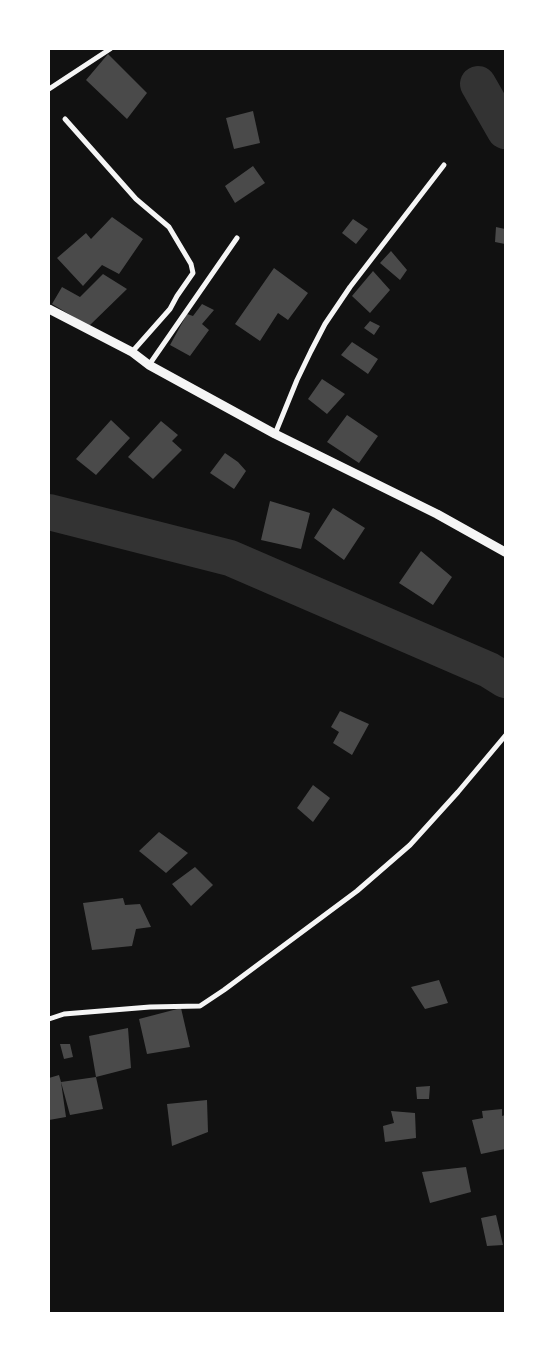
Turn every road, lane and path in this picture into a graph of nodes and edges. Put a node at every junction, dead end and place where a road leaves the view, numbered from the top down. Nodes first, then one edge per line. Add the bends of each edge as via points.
1 (110, 49) edge
2 (49, 89) edge
3 (65, 119) dead end
4 (444, 165) dead end
5 (237, 238) dead end
6 (49, 309) edge
7 (132, 352) junction
8 (149, 365) junction
9 (275, 434) junction
10 (505, 552) edge
11 (505, 736) edge
12 (49, 1019) edge

1 - 2 street
3 - 7 street via 136,199 170,227 191,264 193,273 170,309
4 - 9 street via 329,318 310,351
5 - 8 street
6 - 7 street
7 - 8 street
8 - 9 street
9 - 10 street via 437,514
11 - 12 street via 410,845 357,891 200,1006 74,1013

